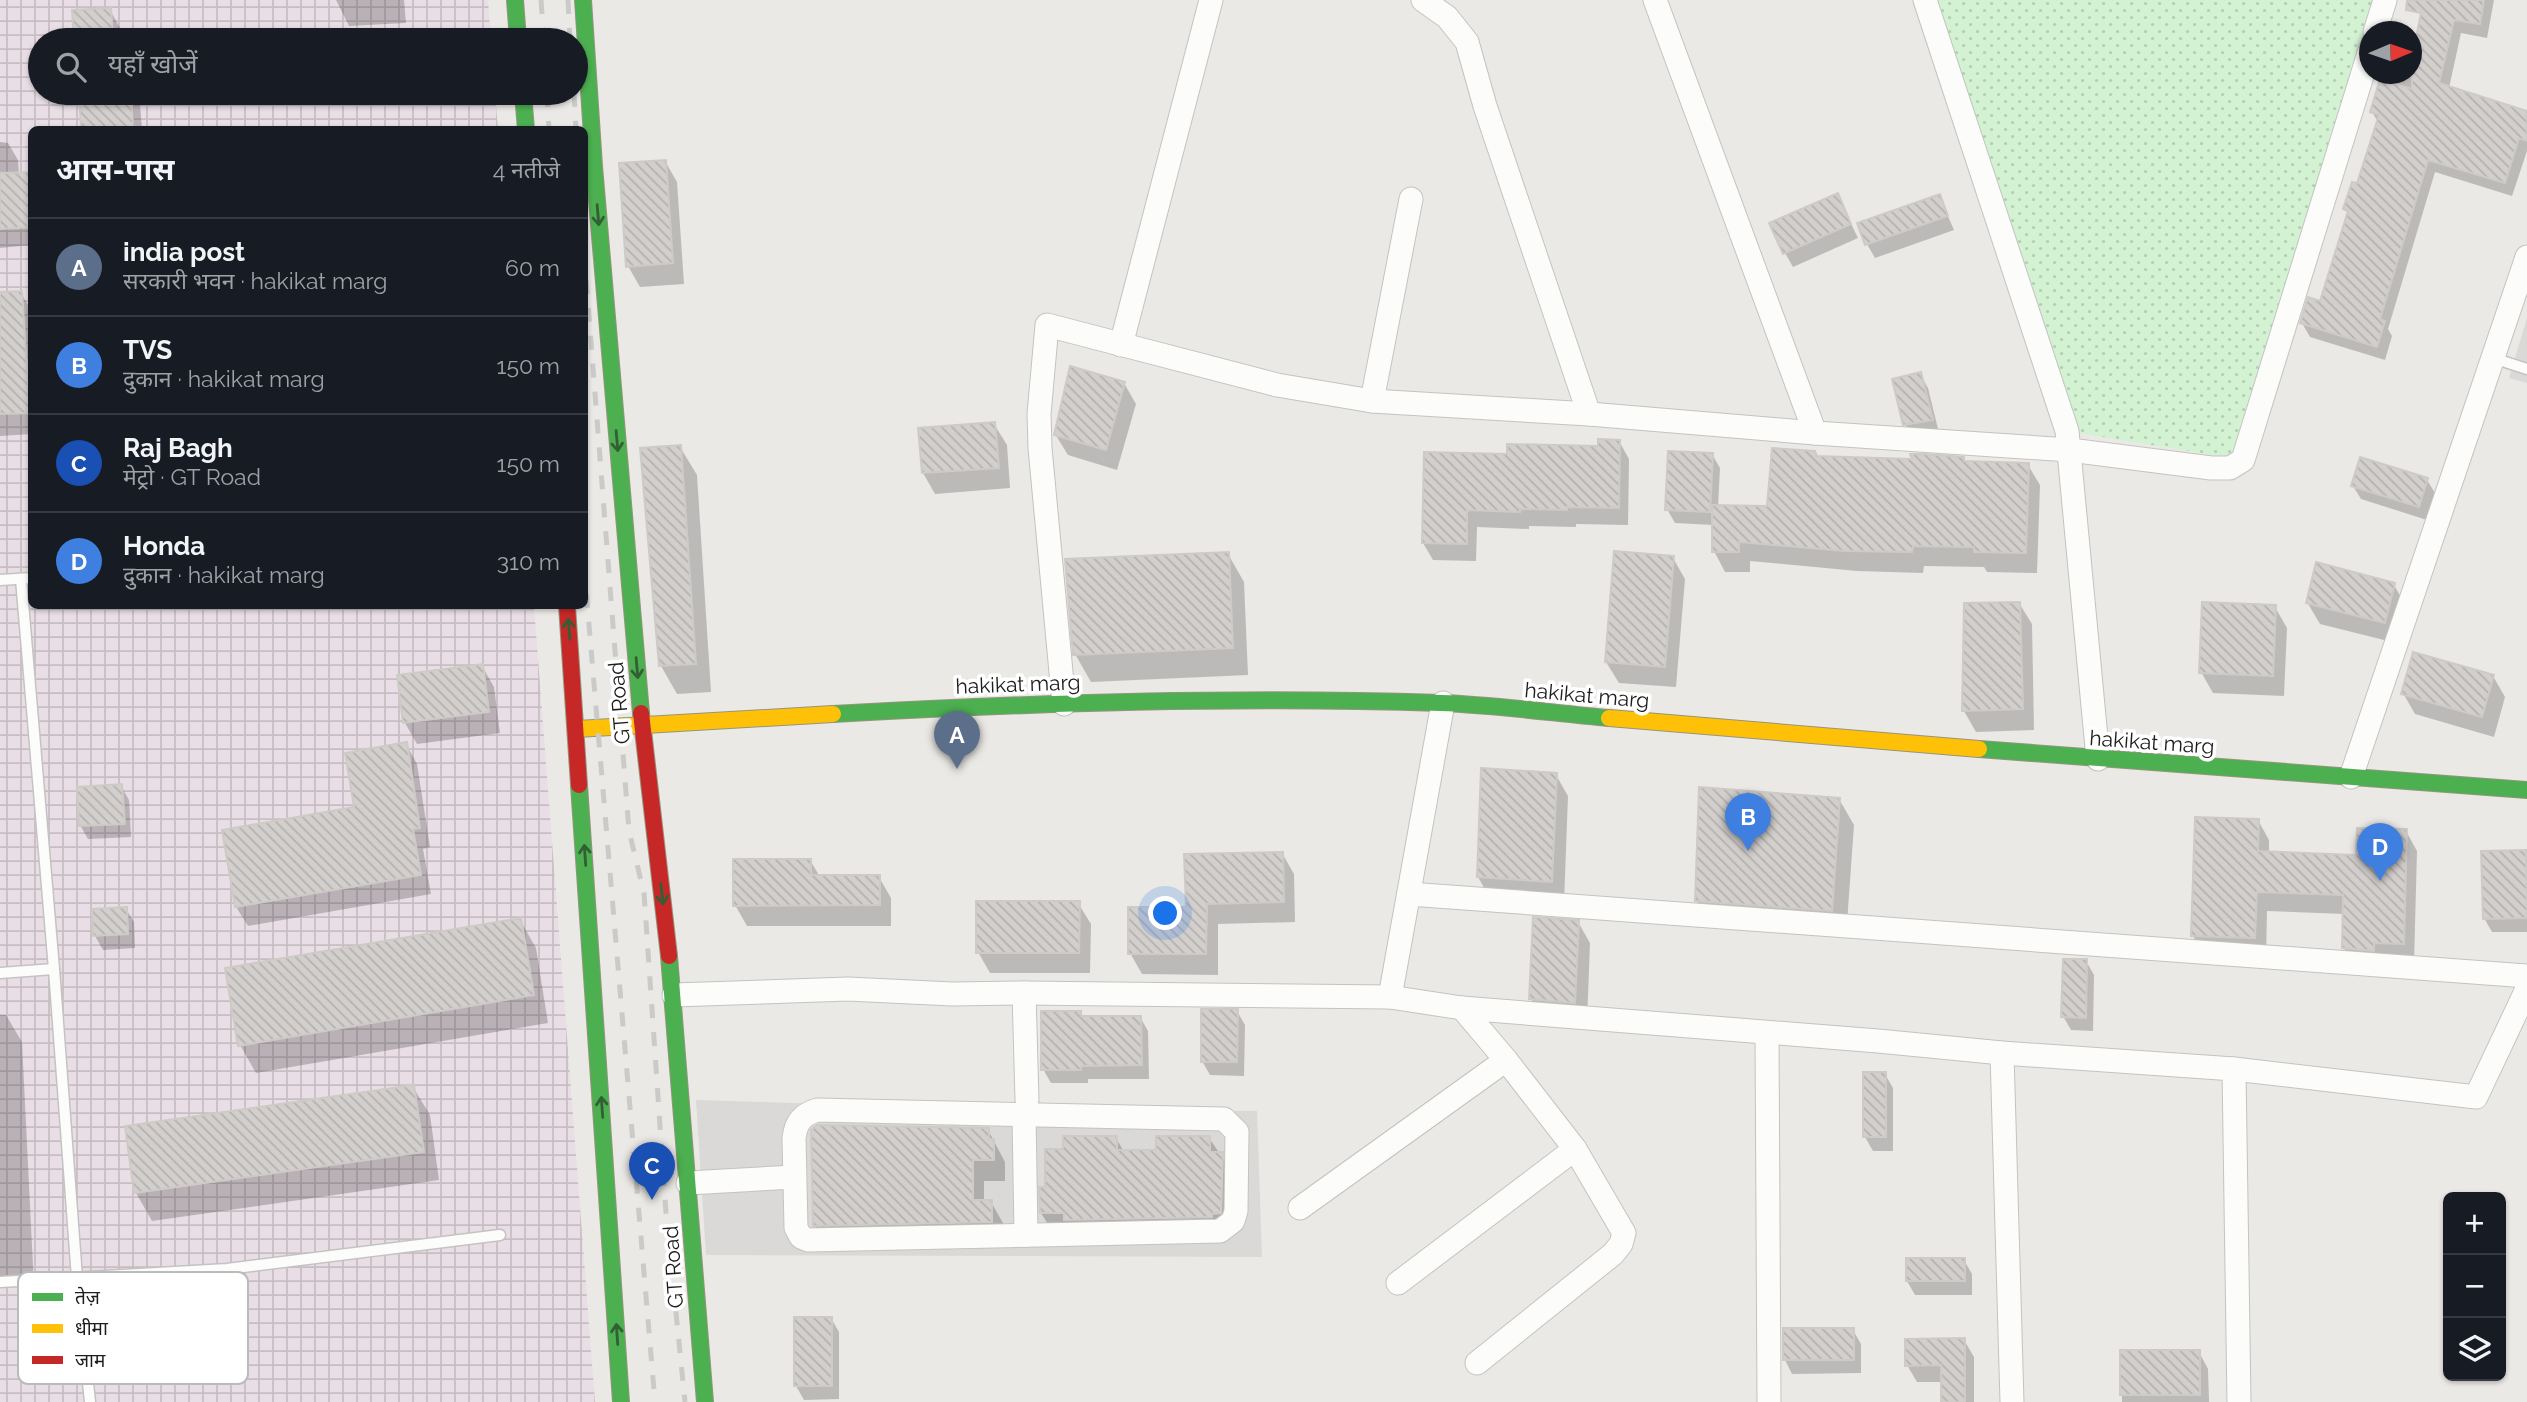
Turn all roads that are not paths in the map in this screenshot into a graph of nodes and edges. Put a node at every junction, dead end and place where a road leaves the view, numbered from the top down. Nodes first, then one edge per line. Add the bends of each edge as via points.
1 (515, 0) edge
2 (583, 0) edge
3 (1211, 0) edge
4 (1423, 0) edge
5 (1655, 0) edge
6 (1925, 0) edge
7 (2385, 0) edge
8 (2378, 21) edge
9 (517, 28) edge
10 (584, 28) edge
11 (2359, 84) edge
12 (524, 105) edge
13 (587, 105) edge
14 (526, 126) edge
15 (588, 126) edge
16 (588, 139) edge
17 (589, 167) edge
18 (1411, 200) dead end
19 (2527, 257) edge
20 (1121, 345) junction
21 (2493, 358) junction
22 (2527, 369) edge
23 (1373, 401) junction
24 (1589, 414) junction
25 (1815, 433) junction
26 (2070, 450) junction
27 (26, 579) edge
28 (0, 580) edge
29 (28, 607) edge
30 (28, 609) edge
31 (567, 609) edge
32 (1443, 703) junction
33 (1064, 704) junction
34 (642, 724) junction
35 (577, 729) junction
36 (2098, 759) junction
37 (2351, 777) junction
38 (2527, 790) edge
39 (1409, 894) junction
40 (54, 969) junction
41 (0, 973) edge
42 (2527, 976) edge
43 (2527, 989) edge
44 (1024, 993) junction
45 (674, 995) junction
46 (1390, 997) junction
47 (1462, 1008) junction
48 (1767, 1034) junction
49 (2002, 1053) junction
50 (1506, 1060) junction
51 (2234, 1069) junction
52 (1025, 1108) junction
53 (1575, 1149) junction
54 (794, 1177) junction
55 (688, 1183) junction
56 (1300, 1208) dead end
57 (500, 1235) dead end
58 (1026, 1235) junction
59 (77, 1272) edge
60 (178, 1272) edge
61 (18, 1281) edge
62 (0, 1282) edge
63 (1398, 1283) dead end
64 (1477, 1363) dead end
65 (88, 1384) edge
66 (90, 1402) edge
67 (621, 1402) edge
68 (705, 1402) edge
69 (1769, 1402) edge
70 (2012, 1402) edge
71 (2239, 1402) edge

1 - 9 main road
2 - 10 main road, GT Road
3 - 20 street
4 - 24 street via 1447,17 1467,43
5 - 25 street
6 - 26 street
7 - 8 street
11 - 26 street via 2243,460 2230,468 2211,468
12 - 14 main road
13 - 15 main road, GT Road
16 - 17 main road, GT Road
17 -> 34 main road, GT Road
18 - 23 street
19 - 21 street
20 - 23 street via 1277,385
20 - 33 street via 1047,325 1040,448
21 - 22 lane
21 - 37 street
23 - 24 street
24 - 25 street
25 - 26 street
26 - 36 street
27 - 28 lane
27 - 29 lane
30 - 40 lane
35 -> 31 main road, GT Road
32 - 33 main road, hakikat marg via 1198,700
32 - 36 main road, hakikat marg
32 - 39 street
33 - 34 main road, hakikat marg
34 - 35 main road, hakikat marg
34 -> 45 main road, GT Road
67 -> 35 main road, GT Road
36 - 37 main road, hakikat marg
37 - 38 main road, hakikat marg
39 - 42 street
39 - 46 street
40 - 41 lane
40 - 59 lane
43 - 51 street via 2476,1097
44 - 45 street via 848,989
44 - 46 street
44 - 52 street
45 - 55 main road, GT Road
46 - 47 street
47 - 48 street
47 - 50 street
48 - 49 street
48 - 69 street
49 - 51 street
49 - 70 street
50 - 53 street
50 - 56 street
51 - 71 street
52 - 54 street via 817,1110 796,1124
52 - 58 street
52 - 58 street via 1224,1119 1237,1132 1236,1211 1220,1231
53 - 63 street
53 - 64 street via 1624,1233 1620,1244
54 - 55 street
54 - 58 street via 796,1228 808,1240
55 - 68 main road, GT Road
57 - 60 lane
61 - 62 lane
65 - 66 lane

